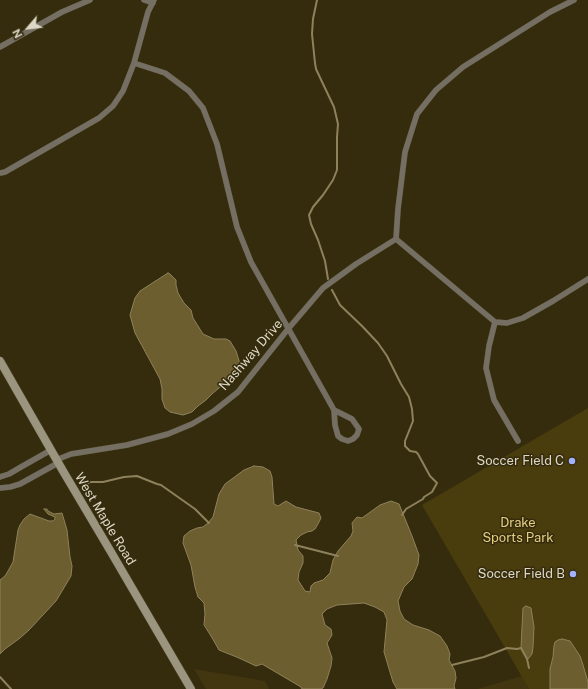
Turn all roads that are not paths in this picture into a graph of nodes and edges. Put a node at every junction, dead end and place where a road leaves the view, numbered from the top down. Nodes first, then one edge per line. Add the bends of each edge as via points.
1 (90, 0) edge
2 (144, 0) edge
3 (574, 0) edge
4 (153, 1) edge
5 (0, 48) edge
6 (134, 63) junction
7 (0, 173) edge
8 (396, 239) junction
9 (588, 280) edge
10 (495, 322) junction
11 (288, 329) junction
12 (0, 361) edge
13 (334, 410) junction
14 (518, 441) dead end
15 (51, 450) junction
16 (57, 462) junction
17 (0, 477) edge
18 (0, 488) edge
19 (191, 689) edge

1 - 5 street via 62,12
2 - 4 street
3 - 8 street via 550,12 463,67 436,90 417,114 405,152
4 - 6 street
6 - 7 street via 123,91 113,106 99,118
6 - 11 street via 165,73 189,91 203,108 217,144 237,228 251,262
8 - 10 street
8 - 11 street, Nashway Drive via 323,288
9 - 10 street via 523,318 507,323
10 - 14 street via 486,368 494,400
11 - 13 street
11 - 16 street, Nashway Drive via 238,392 192,424 168,434 128,445 70,454
12 - 15 main road, West Maple Road
13 - 13 street via 338,436 348,441 353,439 358,435 359,429 352,419
15 - 16 main road, West Maple Road
15 - 17 street
16 - 18 street, Nashway Drive via 20,484
16 - 19 main road, West Maple Road

